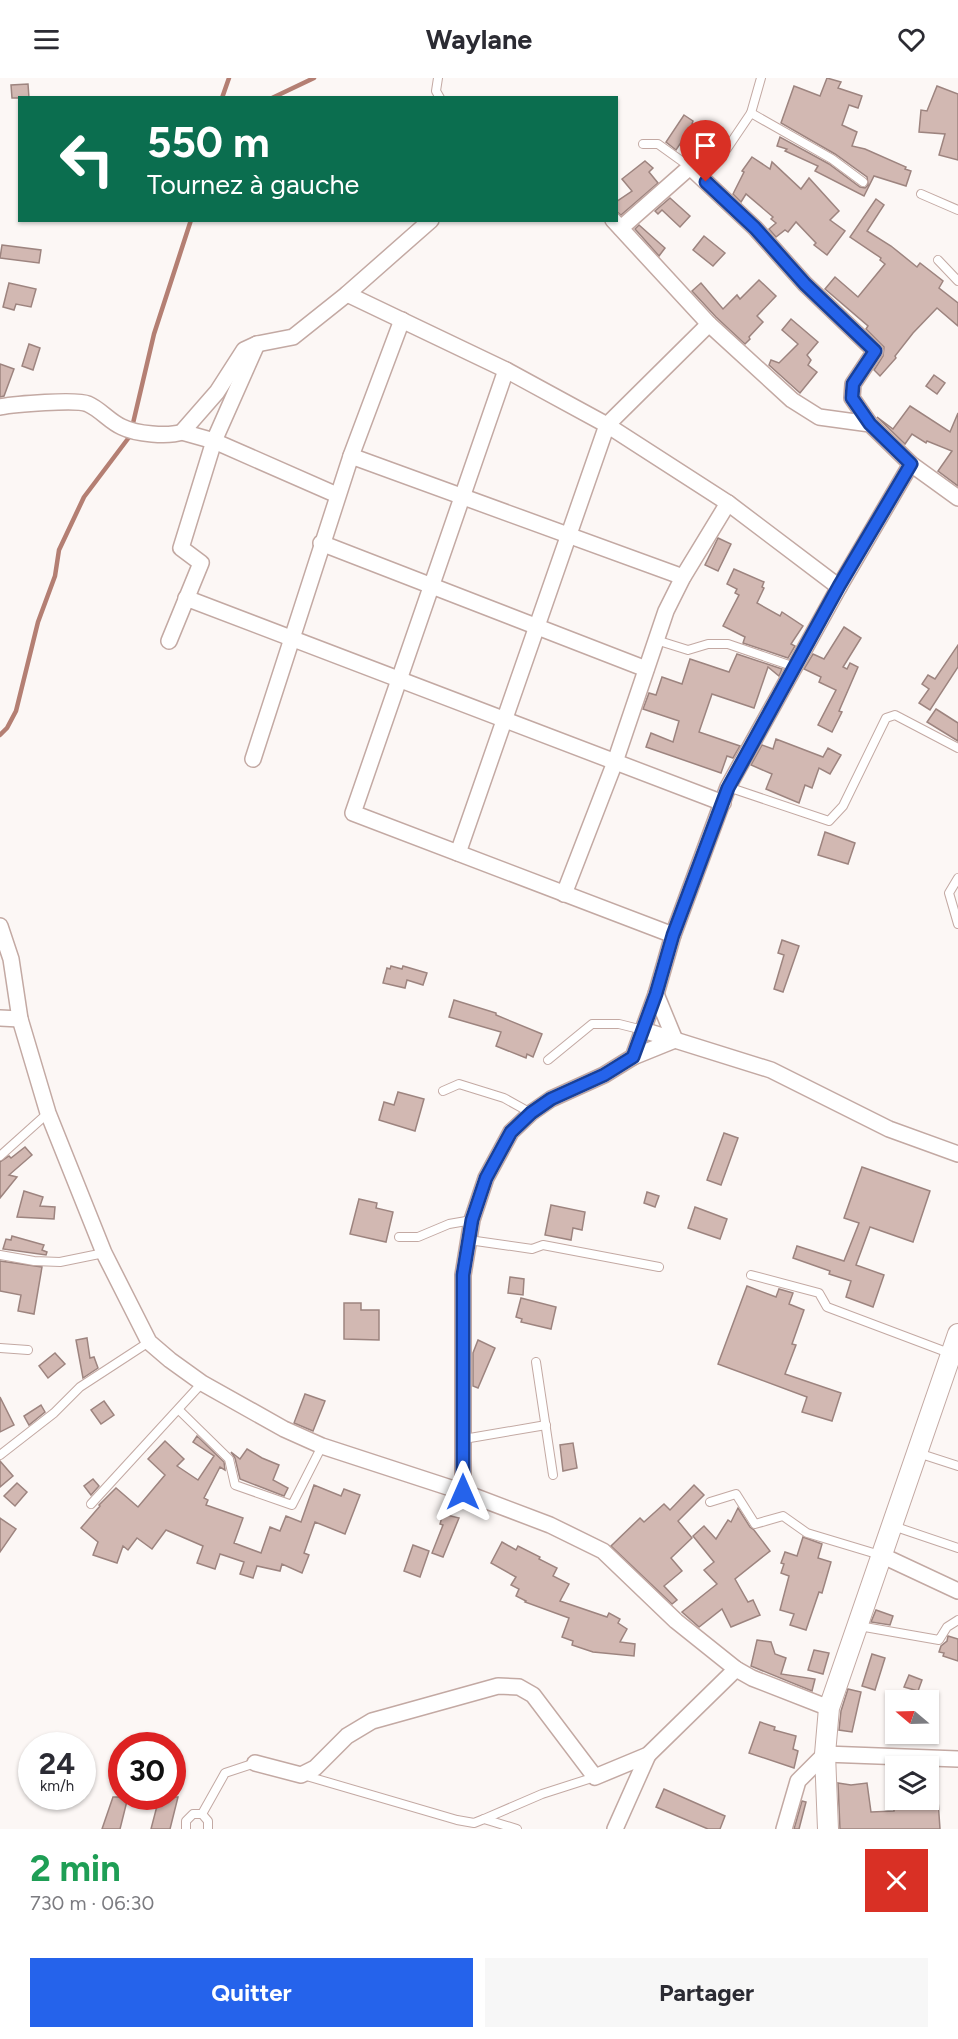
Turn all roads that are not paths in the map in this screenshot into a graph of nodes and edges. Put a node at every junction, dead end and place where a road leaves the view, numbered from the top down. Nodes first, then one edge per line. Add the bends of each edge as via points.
1 (438, 78) edge
2 (761, 78) edge
3 (439, 96) edge
4 (751, 113) junction
5 (643, 144) dead end
6 (690, 167) junction
7 (863, 182) dead end
8 (921, 194) dead end
9 (958, 210) edge
10 (429, 222) edge
11 (617, 224) edge
12 (938, 260) dead end
13 (958, 281) edge
14 (348, 294) junction
15 (402, 320) junction
16 (709, 324) junction
17 (257, 344) junction
18 (506, 370) junction
19 (0, 407) edge
20 (870, 424) junction
21 (607, 425) junction
22 (182, 432) junction
23 (214, 441) junction
24 (351, 456) junction
25 (911, 464) junction
26 (337, 495) junction
27 (462, 496) junction
28 (958, 498) edge
29 (728, 503) junction
30 (568, 535) junction
31 (321, 543) junction
32 (683, 577) junction
33 (431, 585) junction
34 (839, 586) junction
35 (186, 598) junction
36 (537, 626) junction
37 (291, 638) junction
38 (656, 640) junction
39 (170, 641) dead end
40 (795, 667) junction
41 (646, 669) junction
42 (399, 679) junction
43 (504, 720) junction
44 (958, 748) edge
45 (253, 759) dead end
46 (615, 762) junction
47 (728, 788) junction
48 (723, 803) junction
49 (458, 853) junction
50 (958, 878) edge
51 (564, 894) junction
52 (958, 924) edge
53 (0, 926) edge
54 (673, 935) junction
55 (656, 994) junction
56 (0, 1018) edge
57 (20, 1019) junction
58 (643, 1030) junction
59 (675, 1040) junction
60 (633, 1057) junction
61 (549, 1060) dead end
62 (443, 1091) dead end
63 (48, 1113) junction
64 (531, 1113) junction
65 (958, 1154) edge
66 (0, 1156) edge
67 (472, 1220) junction
68 (399, 1237) dead end
69 (469, 1240) junction
70 (104, 1253) junction
71 (0, 1255) edge
72 (659, 1266) dead end
73 (751, 1275) dead end
74 (958, 1334) edge
75 (149, 1342) junction
76 (0, 1348) edge
77 (28, 1350) dead end
78 (952, 1358) edge
79 (536, 1362) dead end
80 (202, 1383) junction
81 (179, 1410) junction
82 (546, 1425) junction
83 (464, 1439) junction
84 (322, 1446) junction
85 (917, 1452) junction
86 (0, 1455) edge
87 (958, 1466) edge
88 (553, 1475) dead end
89 (463, 1492) junction
90 (710, 1502) dead end
91 (91, 1504) dead end
92 (892, 1526) junction
93 (958, 1548) edge
94 (881, 1556) junction
95 (958, 1591) edge
96 (958, 1620) edge
97 (858, 1626) junction
98 (736, 1669) junction
99 (829, 1708) junction
100 (825, 1754) junction
101 (648, 1755) junction
102 (958, 1759) edge
103 (255, 1763) joint
104 (301, 1775) junction
105 (595, 1778) junction
106 (202, 1814) junction
107 (484, 1819) junction
108 (473, 1826) edge
109 (186, 1829) edge
110 (208, 1829) edge
111 (517, 1829) edge
112 (615, 1829) edge
113 (783, 1829) edge
114 (828, 1829) edge

1 - 3 lane
2 - 4 lane
4 - 6 lane via 726,150 712,139
4 - 7 lane via 832,159
5 - 6 lane via 658,144
6 - 11 street
6 - 20 street via 875,351 853,384 852,398
8 - 9 lane
10 - 14 street
11 - 16 street
12 - 13 lane
14 - 15 street
14 - 17 street via 293,337
15 - 18 street
15 - 24 street
16 - 20 street via 792,400 819,417
16 - 21 street
17 - 22 street via 244,350 217,392
17 - 23 street
18 - 21 street
18 - 27 street
19 - 22 street via 17,403 87,403 130,430 173,435
20 - 25 street
21 - 29 street
21 - 30 street
22 - 23 street
23 - 26 street
23 - 35 street via 180,548 201,563
24 - 26 street
24 - 27 street
25 - 28 street
25 - 34 street
26 - 31 street
27 - 30 street
27 - 33 street
29 - 32 street
29 - 34 street
30 - 32 street
30 - 36 street
31 - 33 street
31 - 37 street
32 - 38 street
33 - 36 street
33 - 42 street
34 - 40 street
35 - 37 street
35 - 39 street
36 - 41 street
36 - 43 street
37 - 42 street
37 - 45 street
38 - 40 lane via 687,650 728,644
38 - 41 street
40 - 47 street
41 - 46 street
42 - 43 street
42 - 49 street via 352,813
43 - 46 street
43 - 49 street
44 - 47 lane via 895,715 886,718 843,806 829,821
46 - 48 street
46 - 51 street
47 - 48 street
48 - 54 street
49 - 51 street
50 - 52 lane via 949,893
51 - 54 street
53 - 57 street via 11,959
54 - 55 street
55 - 58 street
55 - 59 street
56 - 57 street
57 - 63 street
58 - 59 street
58 - 60 street
58 - 61 lane via 619,1024 592,1024
59 - 60 street
59 - 65 street via 771,1070 889,1129
60 - 64 street
62 - 64 lane via 459,1084 504,1098
63 - 66 lane
63 - 70 street
64 - 67 street via 511,1132 486,1178
67 - 68 lane via 449,1224 418,1237
67 - 69 street
69 - 72 lane via 532,1249 543,1245
69 - 83 street via 463,1275
70 - 71 lane via 60,1262
70 - 75 street
73 - 78 lane via 819,1293 827,1307
74 - 78 main road
75 - 80 street
75 - 86 lane via 80,1387
76 - 77 lane
78 - 85 main road
79 - 82 lane
80 - 81 lane
80 - 84 street
81 - 84 lane via 229,1459 235,1485 292,1505
81 - 91 lane
82 - 83 lane
82 - 88 lane
83 - 89 street
84 - 89 street
85 - 87 lane
85 - 92 main road
89 - 98 street via 550,1525 603,1551 676,1621
90 - 94 lane via 736,1494 755,1524 783,1516 807,1533
92 - 93 lane
92 - 94 main road
94 - 95 street
94 - 97 main road
96 - 97 lane via 947,1627 939,1640
97 - 99 main road
98 - 99 street
98 - 101 street
99 - 100 main road
100 - 102 street
100 - 113 street via 798,1781
100 - 114 main road
101 - 105 street
101 - 112 street
103 - 104 street
103 - 106 lane via 225,1773
104 - 105 street via 315,1768 347,1736 372,1721 498,1686 519,1687 533,1695
104 - 108 lane
105 - 107 lane via 542,1794
106 - 109 lane via 193,1814 186,1821
106 - 110 lane
107 - 108 lane
107 - 111 lane

